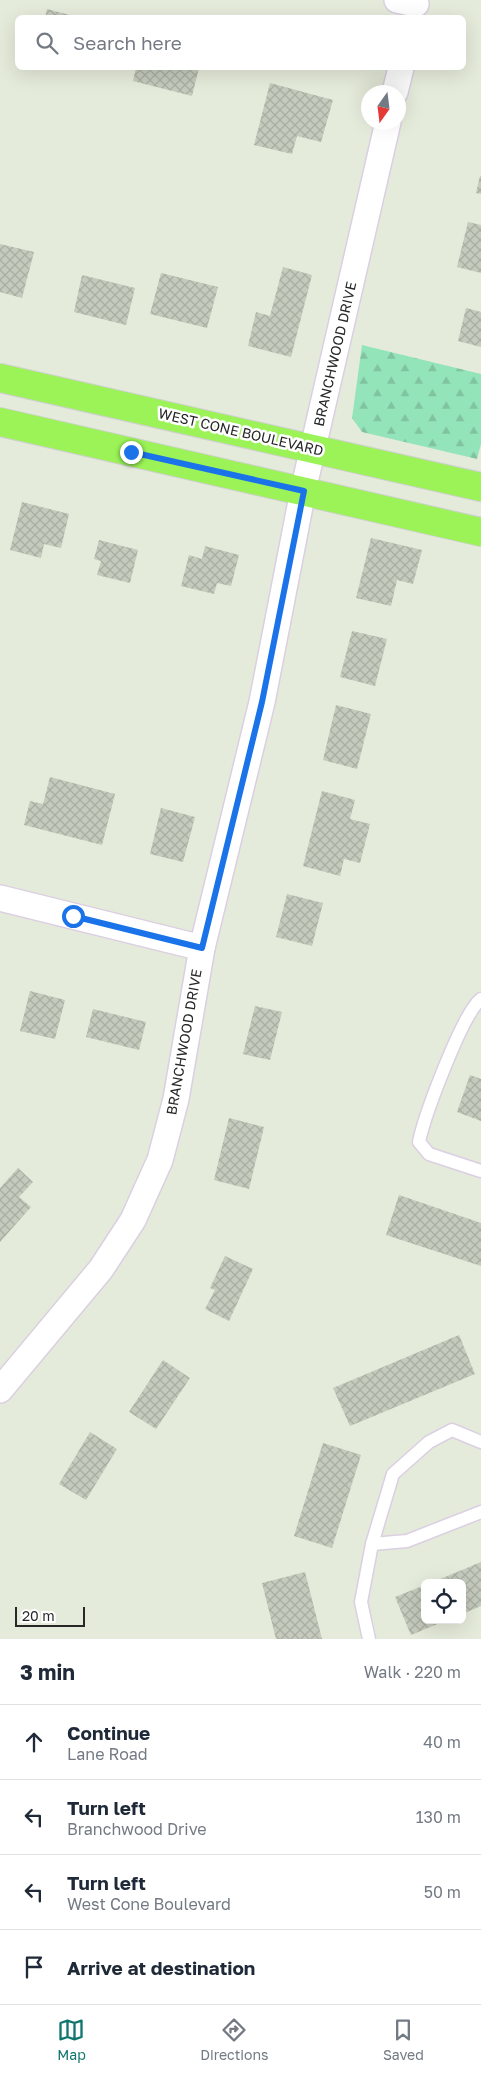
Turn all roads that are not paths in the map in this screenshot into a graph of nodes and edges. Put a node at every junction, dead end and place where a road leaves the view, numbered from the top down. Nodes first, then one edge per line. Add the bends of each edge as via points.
1 (400, 70) edge
2 (397, 85) edge
3 (386, 130) edge
4 (0, 378) edge
5 (0, 422) edge
6 (314, 449) junction
7 (481, 487) edge
8 (304, 491) junction
9 (481, 532) edge
10 (0, 898) edge
11 (202, 948) junction
12 (481, 1000) edge
13 (481, 1171) edge
14 (0, 1390) edge
15 (481, 1442) edge
16 (481, 1512) edge
17 (372, 1544) junction
18 (369, 1639) edge

1 - 2 street
3 - 6 street, BRANCHWOOD DRIVE
4 - 6 main road, WEST CONE BOULEVARD
5 - 8 main road
6 - 7 main road, WEST CONE BOULEVARD
6 - 8 street, BRANCHWOOD DRIVE
8 - 9 main road
8 - 11 street, BRANCHWOOD DRIVE via 262,702
10 - 11 street
11 - 14 street, BRANCHWOOD DRIVE via 176,1099 160,1160 133,1220 101,1269
12 - 13 lane via 451,1052 419,1142 429,1154
15 - 17 lane via 452,1430 429,1442 393,1474
16 - 17 lane via 407,1541
17 - 18 lane via 361,1602

